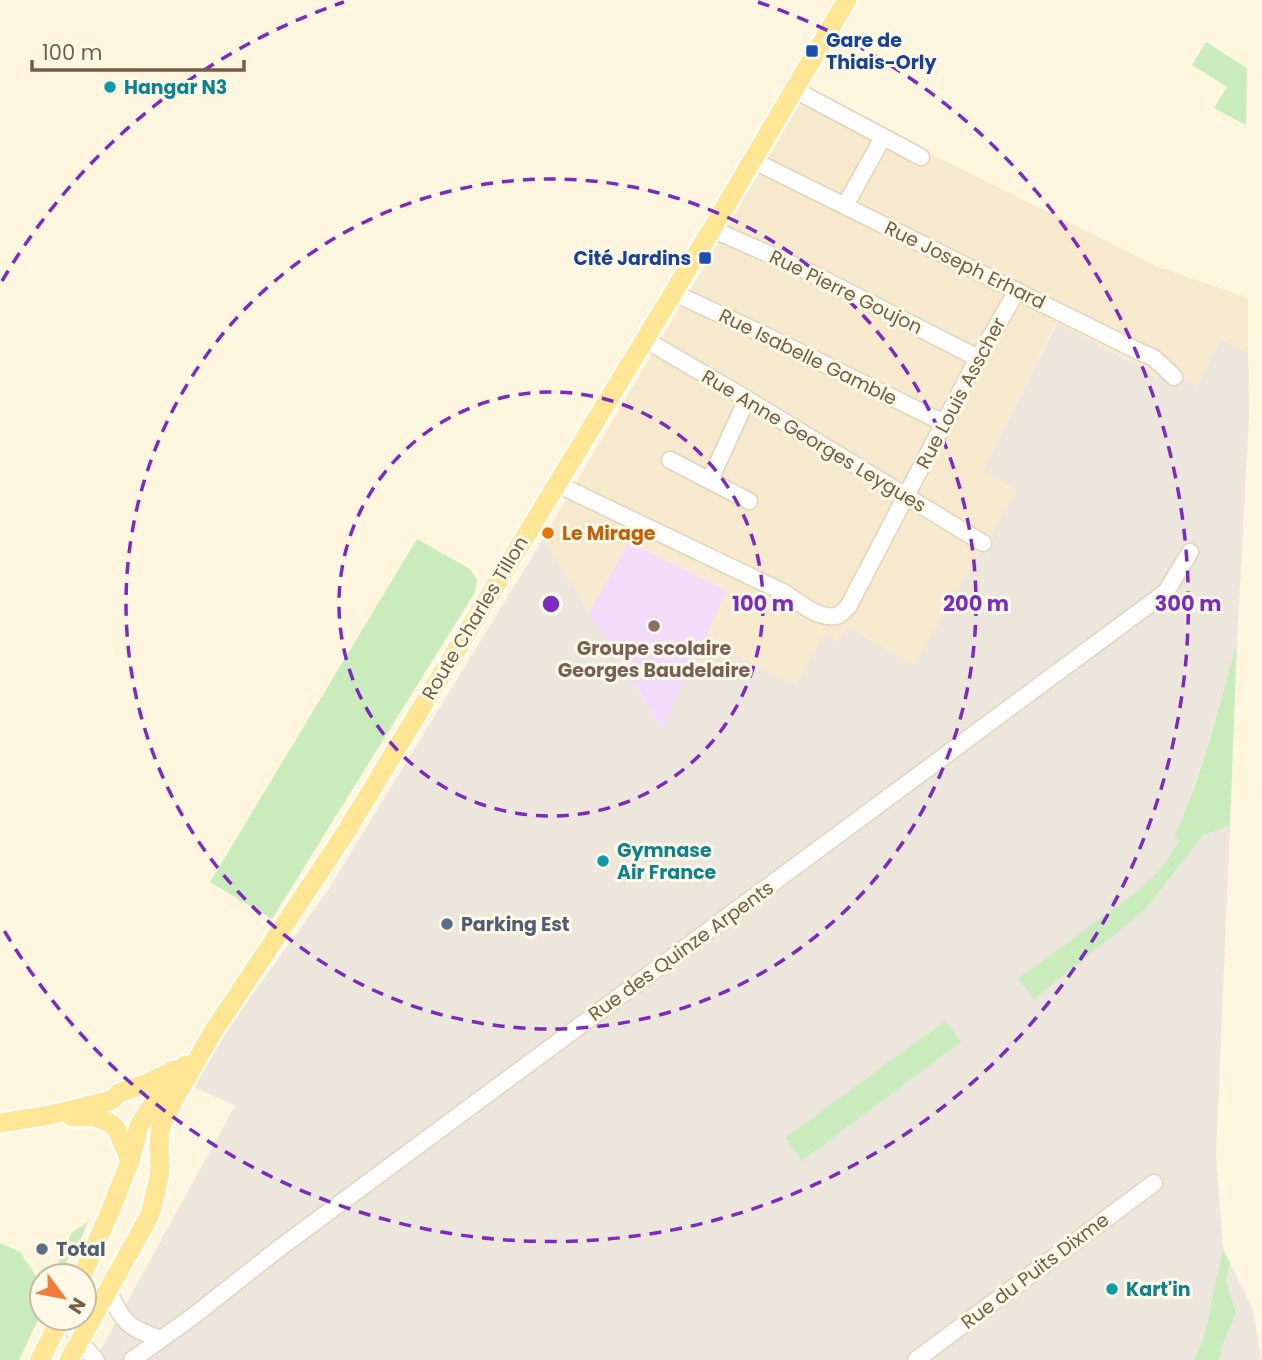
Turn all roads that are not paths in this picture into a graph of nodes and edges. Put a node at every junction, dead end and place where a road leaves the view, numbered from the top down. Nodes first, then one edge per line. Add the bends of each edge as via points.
1 (847, 0) edge
2 (795, 90) junction
3 (883, 137) junction
4 (921, 157) dead end
5 (752, 160) junction
6 (845, 206) junction
7 (712, 229) junction
8 (1017, 291) junction
9 (672, 292) junction
10 (644, 339) junction
11 (978, 358) junction
12 (1174, 377) dead end
13 (747, 399) junction
14 (944, 423) junction
15 (670, 460) dead end
16 (710, 480) junction
17 (557, 484) junction
18 (906, 497) junction
19 (749, 500) dead end
20 (983, 543) dead end
21 (1190, 552) dead end
22 (185, 1072) junction
23 (161, 1092) junction
24 (112, 1100) junction
25 (50, 1115) junction
26 (0, 1123) edge
27 (139, 1126) junction
28 (130, 1161) junction
29 (1154, 1183) dead end
30 (157, 1185) junction
31 (88, 1262) edge
32 (108, 1290) junction
33 (54, 1332) edge
34 (75, 1332) edge
35 (160, 1339) junction
36 (79, 1340) junction
37 (40, 1360) edge
38 (69, 1360) edge
39 (96, 1360) edge
40 (132, 1360) edge
41 (916, 1360) edge

1 - 2 main road, Route Charles Tillon
2 - 3 street
2 - 5 main road, Route Charles Tillon
3 - 4 street
3 - 6 street
5 - 6 street, Rue Joseph Erhard
5 - 7 main road, Route Charles Tillon
6 - 8 street, Rue Joseph Erhard
7 - 9 main road, Route Charles Tillon
7 - 11 street, Rue Pierre Goujon via 809,272
8 - 11 street, Rue Louis Asscher
8 - 12 street, Rue Joseph Erhard via 1154,358
9 - 10 main road, Route Charles Tillon
9 - 14 street, Rue Isabelle Gamble
10 - 13 street, Rue Anne Georges Leygues
10 - 17 main road, Route Charles Tillon
11 - 14 street, Rue Louis Asscher
13 - 16 street
13 - 18 street, Rue Anne Georges Leygues
14 - 18 street, Rue Louis Asscher
15 - 16 street
16 - 19 street
17 - 18 street, Rue Louis Asscher via 828,616 839,615 848,607
17 - 22 main road, Route Charles Tillon via 346,832
18 - 20 street, Rue Anne Georges Leygues
21 - 35 street, Rue des Quinze Arpents via 1166,592
22 - 23 main road
22 - 24 main road via 166,1073
22 - 30 main road via 161,1128
23 - 24 main road via 136,1101
23 - 27 main road
24 - 25 main road
24 - 27 main road via 126,1108
25 - 26 main road
25 - 28 main road via 109,1122
27 - 28 main road
27 - 30 main road
28 - 31 main road
29 - 41 street, Rue du Puits Dixme
30 - 32 main road via 148,1220
32 - 35 street via 122,1318
32 - 36 main road
33 - 37 main road
34 - 36 street
35 - 40 street, Rue des Quinze Arpents
36 - 38 main road
36 - 39 street

